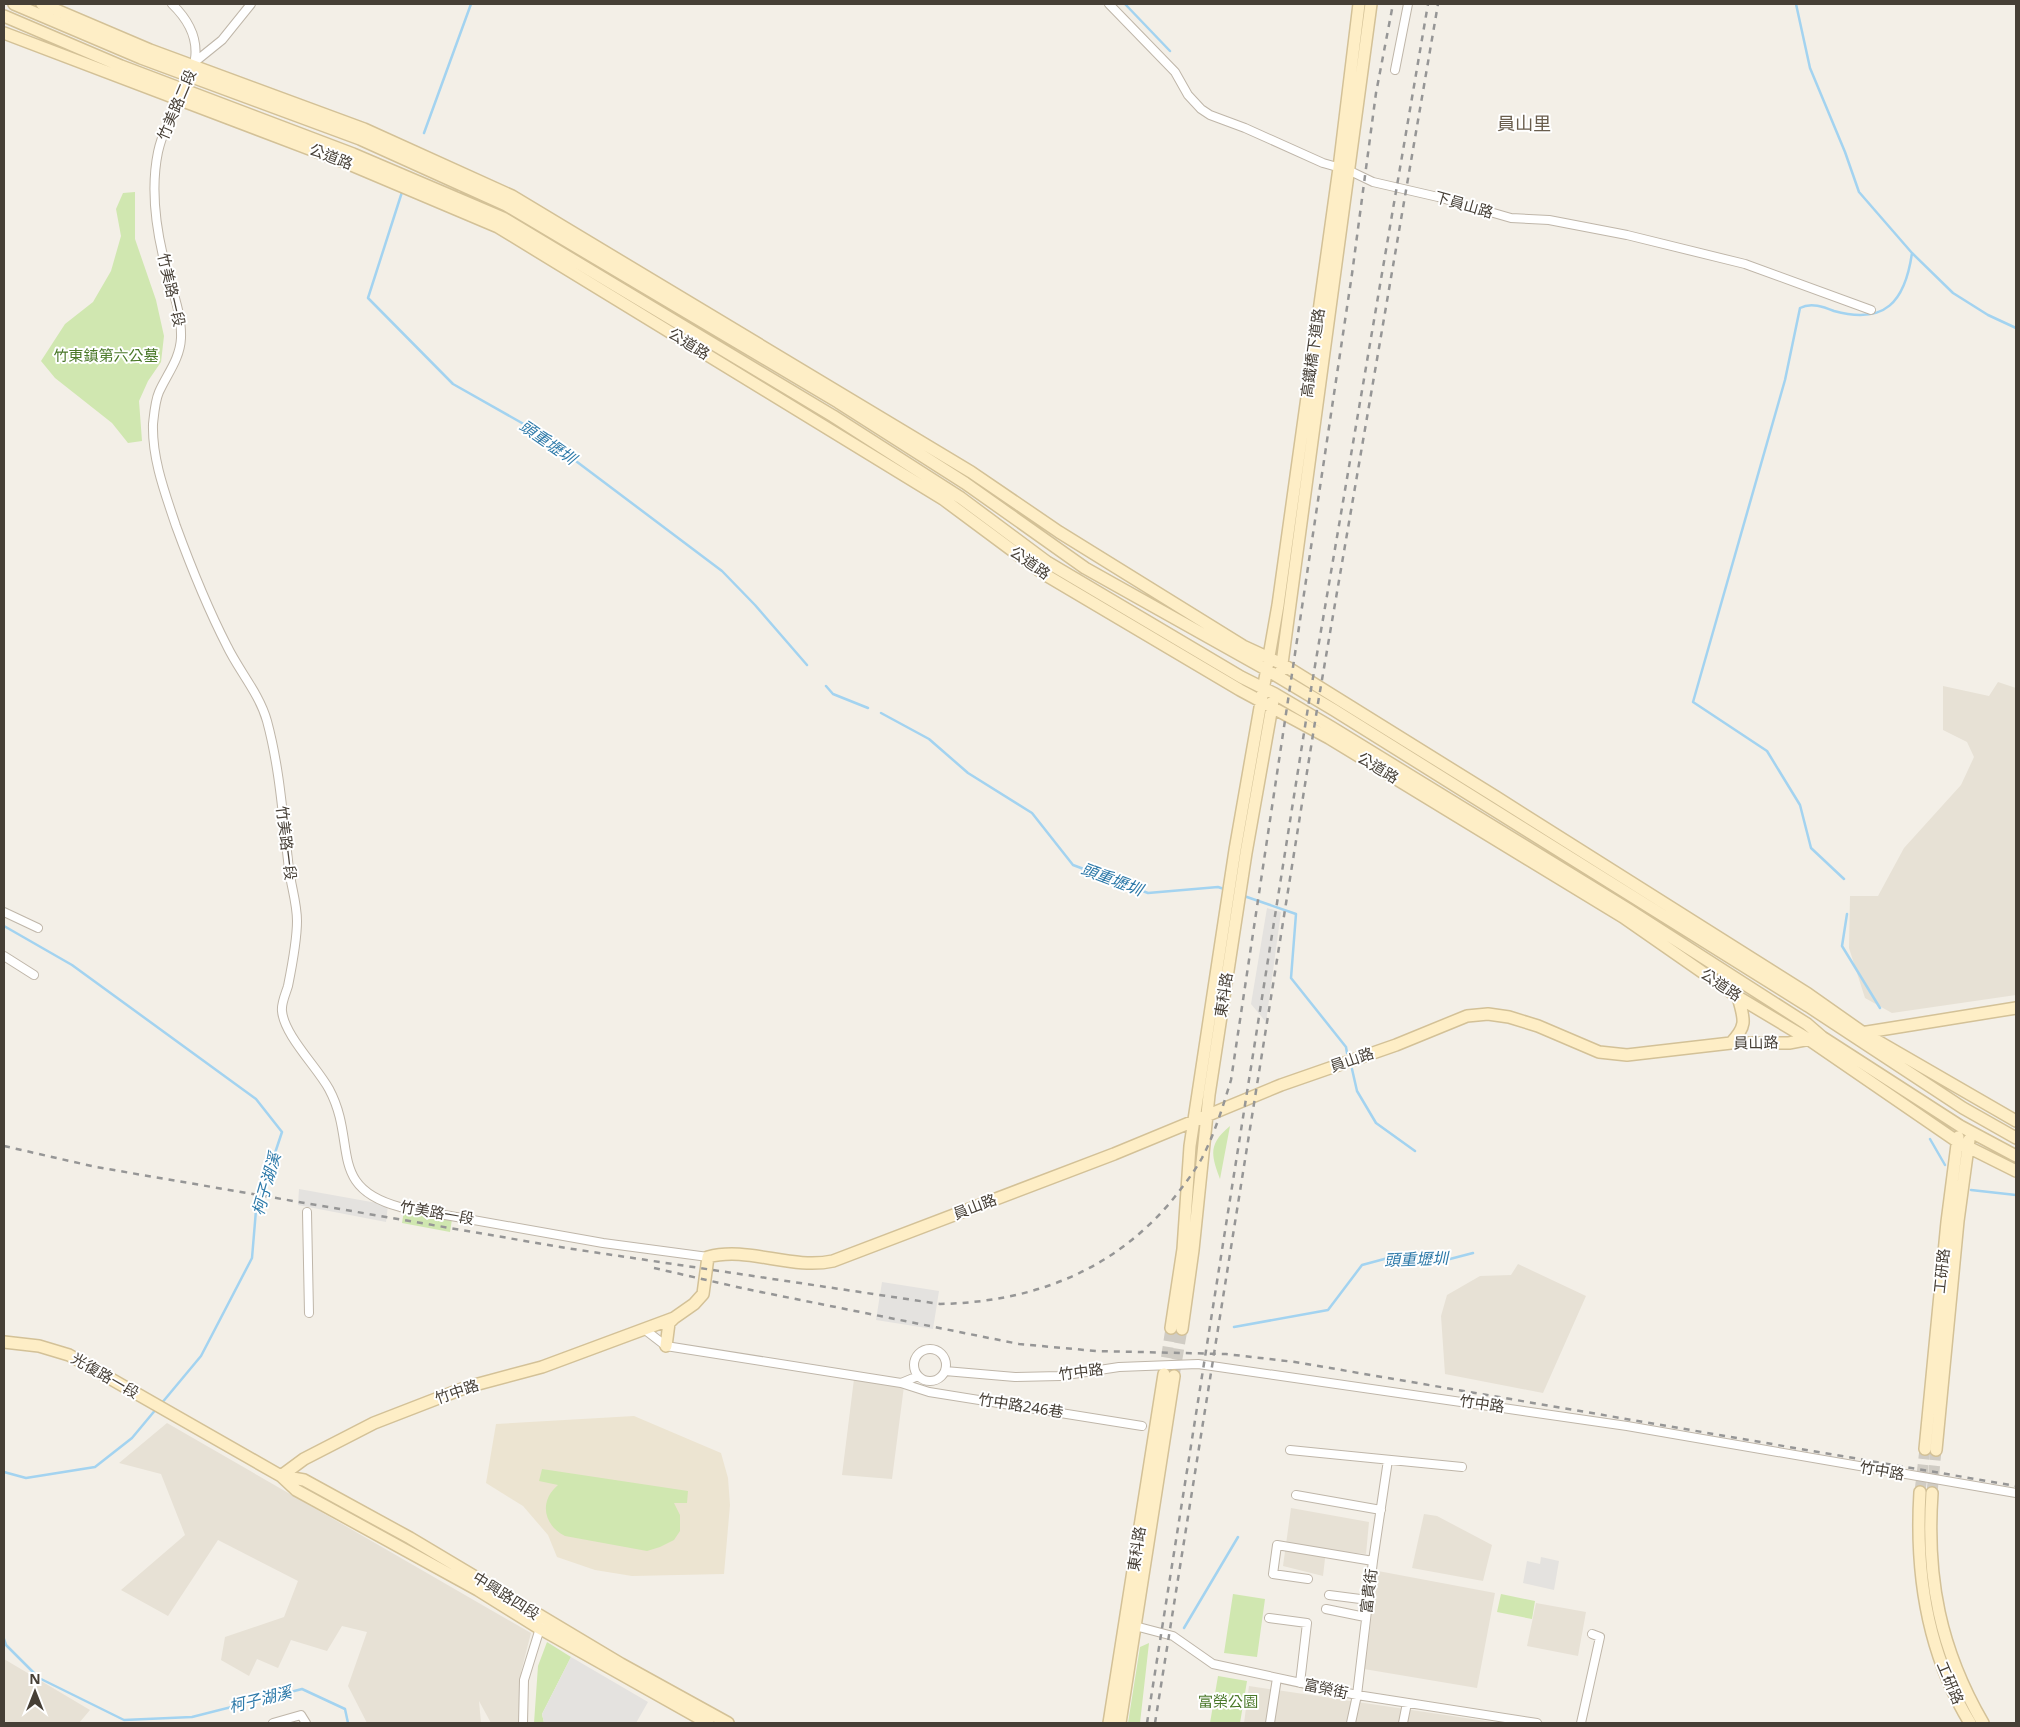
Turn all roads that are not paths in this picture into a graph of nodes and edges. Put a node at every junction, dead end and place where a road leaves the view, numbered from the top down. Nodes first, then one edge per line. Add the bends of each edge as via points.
1 (14, 4) edge
2 (42, 4) edge
3 (172, 4) edge
4 (251, 4) edge
5 (1109, 4) edge
6 (1359, 4) edge
7 (1370, 4) edge
8 (1408, 4) edge
9 (4, 16) edge
10 (4, 33) edge
11 (193, 68) junction
12 (1395, 70) dead end
13 (182, 96) junction
14 (158, 153) joint
15 (1343, 169) junction
16 (1871, 310) dead end
17 (1269, 656) junction
18 (1282, 664) junction
19 (1267, 670) junction
20 (1280, 677) junction
21 (1264, 688) junction
22 (1275, 694) junction
23 (1336, 698) junction
24 (1266, 703) junction
25 (1334, 710) junction
26 (1330, 733) junction
27 (1232, 909) junction
28 (4, 912) edge
29 (1626, 914) junction
30 (38, 928) dead end
31 (4, 956) edge
32 (34, 975) dead end
33 (1738, 997) junction
34 (2016, 1008) edge
35 (1862, 1032) junction
36 (1847, 1034) junction
37 (1822, 1037) junction
38 (1808, 1039) junction
39 (1731, 1043) junction
40 (1970, 1096) junction
41 (1968, 1112) junction
42 (1207, 1115) junction
43 (1193, 1121) junction
44 (2016, 1121) edge
45 (1965, 1128) junction
46 (2016, 1138) edge
47 (1963, 1145) junction
48 (2016, 1156) edge
49 (2016, 1172) edge
50 (307, 1212) dead end
51 (708, 1257) junction
52 (309, 1313) dead end
53 (674, 1318) junction
54 (644, 1329) junction
55 (4, 1342) edge
56 (666, 1346) junction
57 (945, 1371) junction
58 (1169, 1375) tunnel mouth
59 (918, 1376) junction
60 (901, 1383) junction
61 (170, 1415) joint
62 (1142, 1426) dead end
63 (1930, 1449) tunnel mouth
64 (1290, 1450) dead end
65 (1388, 1460) junction
66 (1462, 1468) dead end
67 (281, 1476) junction
68 (2016, 1493) edge
69 (1296, 1495) dead end
70 (1381, 1510) junction
71 (1373, 1561) junction
72 (1308, 1579) dead end
73 (1329, 1595) dead end
74 (1368, 1600) junction
75 (1326, 1610) dead end
76 (1366, 1617) junction
77 (1269, 1618) dead end
78 (542, 1623) junction
79 (1131, 1625) junction
80 (1592, 1634) dead end
81 (1277, 1678) junction
82 (1300, 1683) junction
83 (1357, 1695) junction
84 (1408, 1703) junction
85 (1477, 1714) junction
86 (273, 1723) edge
87 (306, 1723) edge
88 (523, 1723) edge
89 (708, 1723) edge
90 (728, 1723) edge
91 (1109, 1723) edge
92 (1120, 1723) edge
93 (1270, 1723) edge
94 (1350, 1723) edge
95 (1403, 1723) edge
96 (1475, 1723) edge
97 (1537, 1723) edge
98 (1581, 1723) edge
99 (1970, 1723) edge
100 (1983, 1723) edge

1 - 11 street, 公道路 via 141,58
2 - 11 street, 公道路
3 - 11 street, 竹美路二段 via 193,32
4 - 11 street via 222,40
5 - 15 street, 下員山路 via 1176,72 1188,95 1201,109 1286,148
6 - 15 street, 高鐵橋下道路
7 - 15 street, 高鐵橋下道路
8 - 12 street
9 - 13 street, 公道路
10 - 13 street, 公道路
11 - 13 street, 竹美路二段
11 - 17 street, 公道路 via 364,129 512,196 955,462 1058,532 1244,646
11 - 19 street, 公道路 via 506,204 838,402 965,483 1085,568
13 - 14 street, 竹美路二段
13 - 21 street, 公道路 via 353,154 503,218 833,416 961,498 1047,562
13 - 24 street, 公道路 via 498,227 943,499 1044,574
14 - 51 street, 竹美路一段 via 154,188 156,221 181,336 176,360 158,394 153,424 155,450 162,485 197,582 226,646 260,701 266,719 278,772 297,922 281,1010 292,1034 329,1089 341,1119 352,1177 373,1198 400,1207
15 - 16 street, 下員山路 via 1373,182 1511,218 1549,220 1627,234 1746,264
15 - 17 street, 高鐵橋下道路
15 - 18 street, 高鐵橋下道路
17 - 18 street, 公道路
17 - 19 street, 高鐵橋下道路
18 - 20 street, 東科路
18 - 23 street, 公道路
19 - 20 street, 公道路
19 - 21 street, 高鐵橋下道路
20 - 22 street, 東科路
20 - 25 street, 公道路
21 - 22 street, 公道路
21 - 24 street, 高鐵橋下道路
22 - 24 street, 東科路
22 - 26 street, 公道路
23 - 25 street
23 - 35 street, 公道路 via 1783,978
24 - 26 street, 公道路
24 - 27 street, 東科路
25 - 36 street, 公道路
26 - 29 street, 公道路
27 - 42 street, 東科路
27 - 43 street, 東科路
28 - 30 street
29 - 33 street, 公道路
29 - 37 street, 公道路 via 1807,1024
31 - 32 street
33 - 38 street, 公道路
33 - 39 street via 1744,1017 1743,1029
34 - 35 street, 員山路
35 - 36 street, 員山路
35 - 40 street, 公道路
36 - 37 street, 員山路
36 - 41 street, 公道路
37 - 38 street, 員山路
37 - 45 street, 公道路
38 - 39 street, 員山路 via 1789,1043
38 - 47 street, 公道路
39 - 42 street, 員山路 via 1626,1055 1599,1052 1509,1017 1467,1016
40 - 41 street, 工研路
40 - 44 street, 公道路
41 - 45 street, 工研路
41 - 46 street, 公道路
42 - 43 street, 員山路
42 - 43 street, 東科路 via 1193,1250 1176,1328
43 - 51 street, 員山路 via 834,1261 803,1264 736,1254
45 - 47 street, 工研路
45 - 48 street, 公道路
47 - 49 street, 公道路
47 - 63 street, 工研路 via 1947,1222
50 - 52 street
51 - 53 street, 竹中路 via 702,1294
53 - 54 street, 竹中路
53 - 56 street via 669,1324
54 - 56 street
54 - 67 street, 竹中路 via 542,1367 467,1387 374,1423 304,1459
55 - 61 street, 光復路一段 via 40,1346 69,1355
56 - 60 street
57 - 59 street via 933,1381
57 - 59 street via 944,1357 936,1350 926,1349 915,1358
57 - 68 street, 竹中路 via 1015,1377 1060,1376 1119,1367 1198,1364 1627,1426
58 - 79 street, 東科路
59 - 60 street
60 - 62 street, 竹中路246巷 via 929,1392
61 - 67 street, 中興路四段
64 - 65 street
65 - 66 street
65 - 70 street, 富貴街
67 - 78 street, 中興路四段 via 304,1480 418,1542
69 - 70 street
70 - 71 street, 富貴街
71 - 72 street via 1277,1545 1273,1574
71 - 74 street, 富貴街
73 - 74 street
74 - 76 street, 富貴街
75 - 76 street
76 - 83 street, 富貴街
77 - 82 street via 1307,1623
78 - 88 street via 524,1680
78 - 89 street, 中興路四段
78 - 90 street, 中興路四段
79 - 81 street, 富榮街 via 1174,1636 1213,1664
79 - 91 street, 東科路
79 - 92 street, 東科路
80 - 98 street via 1600,1637
81 - 82 street, 富榮街
81 - 93 street
82 - 83 street, 富榮街
83 - 84 street, 富榮街
83 - 94 street, 富貴街
84 - 85 street, 富榮街
84 - 95 street
85 - 96 street
85 - 97 street, 富榮街
86 - 87 street via 301,1715
99 - 100 street, 工研路 via 1939,1657 1924,1604 1918,1554 1926,1493 1939,1616 1956,1669

